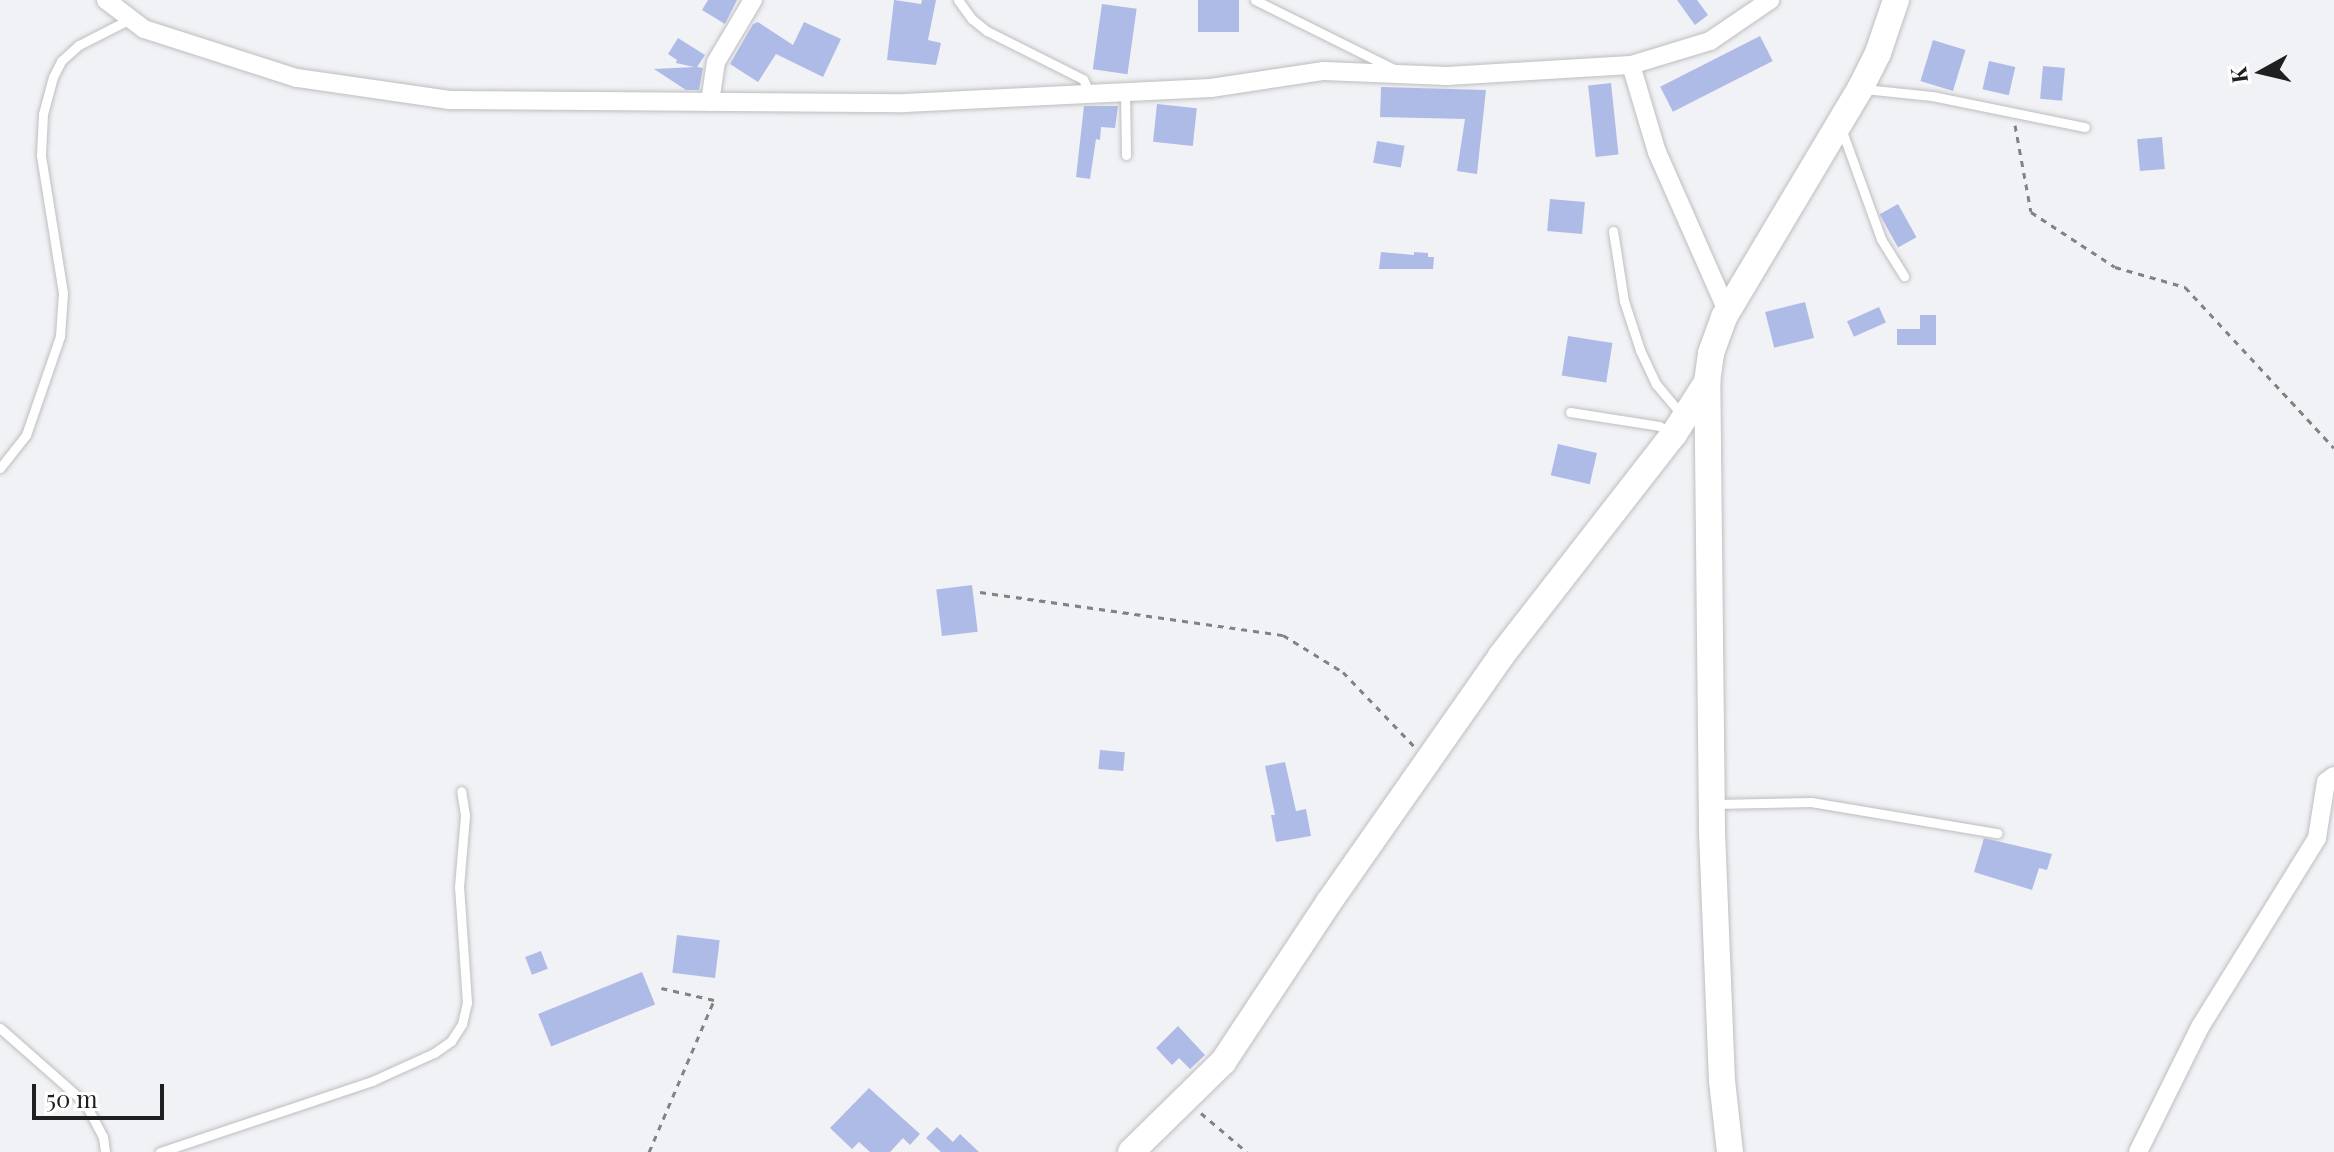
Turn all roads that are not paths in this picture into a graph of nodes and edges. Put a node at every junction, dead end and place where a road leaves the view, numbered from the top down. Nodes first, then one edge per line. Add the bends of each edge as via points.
1 (106, 0) edge
2 (753, 0) edge
3 (958, 0) edge
4 (1255, 0) edge
5 (1770, 0) edge
6 (1896, 0) edge
7 (130, 18) junction
8 (1631, 65) junction
9 (1404, 74) junction
10 (1860, 89) junction
11 (1125, 92) junction
12 (1090, 94) junction
13 (710, 102) junction
14 (1837, 126) junction
15 (2085, 127) dead end
16 (1126, 155) dead end
17 (1613, 231) dead end
18 (1904, 276) dead end
19 (1727, 311) junction
20 (1707, 382) junction
21 (1570, 412) dead end
22 (1679, 426) junction
23 (0, 468) edge
24 (2334, 776) edge
25 (461, 791) dead end
26 (1711, 804) junction
27 (1997, 833) dead end
28 (0, 1028) edge
29 (105, 1152) edge
30 (160, 1152) edge
31 (1131, 1152) edge
32 (1730, 1152) edge
33 (2138, 1152) edge

1 - 7 street
2 - 13 street via 716,62
3 - 12 lane via 987,31 1083,79
4 - 9 lane
5 - 8 street via 1710,41
6 - 10 street
7 - 13 street via 144,29 297,78 403,94 449,100
7 - 23 lane via 79,45 53,77 43,114 41,155 63,293 60,336 26,435
8 - 9 street
8 - 19 street via 1662,165
9 - 11 street via 1324,71 1211,88
10 - 14 street
10 - 15 lane via 1932,96
11 - 12 street
11 - 16 lane
12 - 13 street via 905,103
14 - 18 lane via 1881,239
14 - 19 street
17 - 22 lane via 1624,301 1640,350
19 - 20 street via 1711,353
20 - 22 street
20 - 26 street
21 - 22 lane
22 - 31 street via 1501,656 1223,1062
24 - 33 street via 2326,782 2317,838 2200,1027
25 - 30 lane via 465,815 459,887 467,1003 451,1041 372,1081
26 - 27 lane via 1811,802
26 - 32 street via 1722,1081
28 - 29 lane via 85,1103

